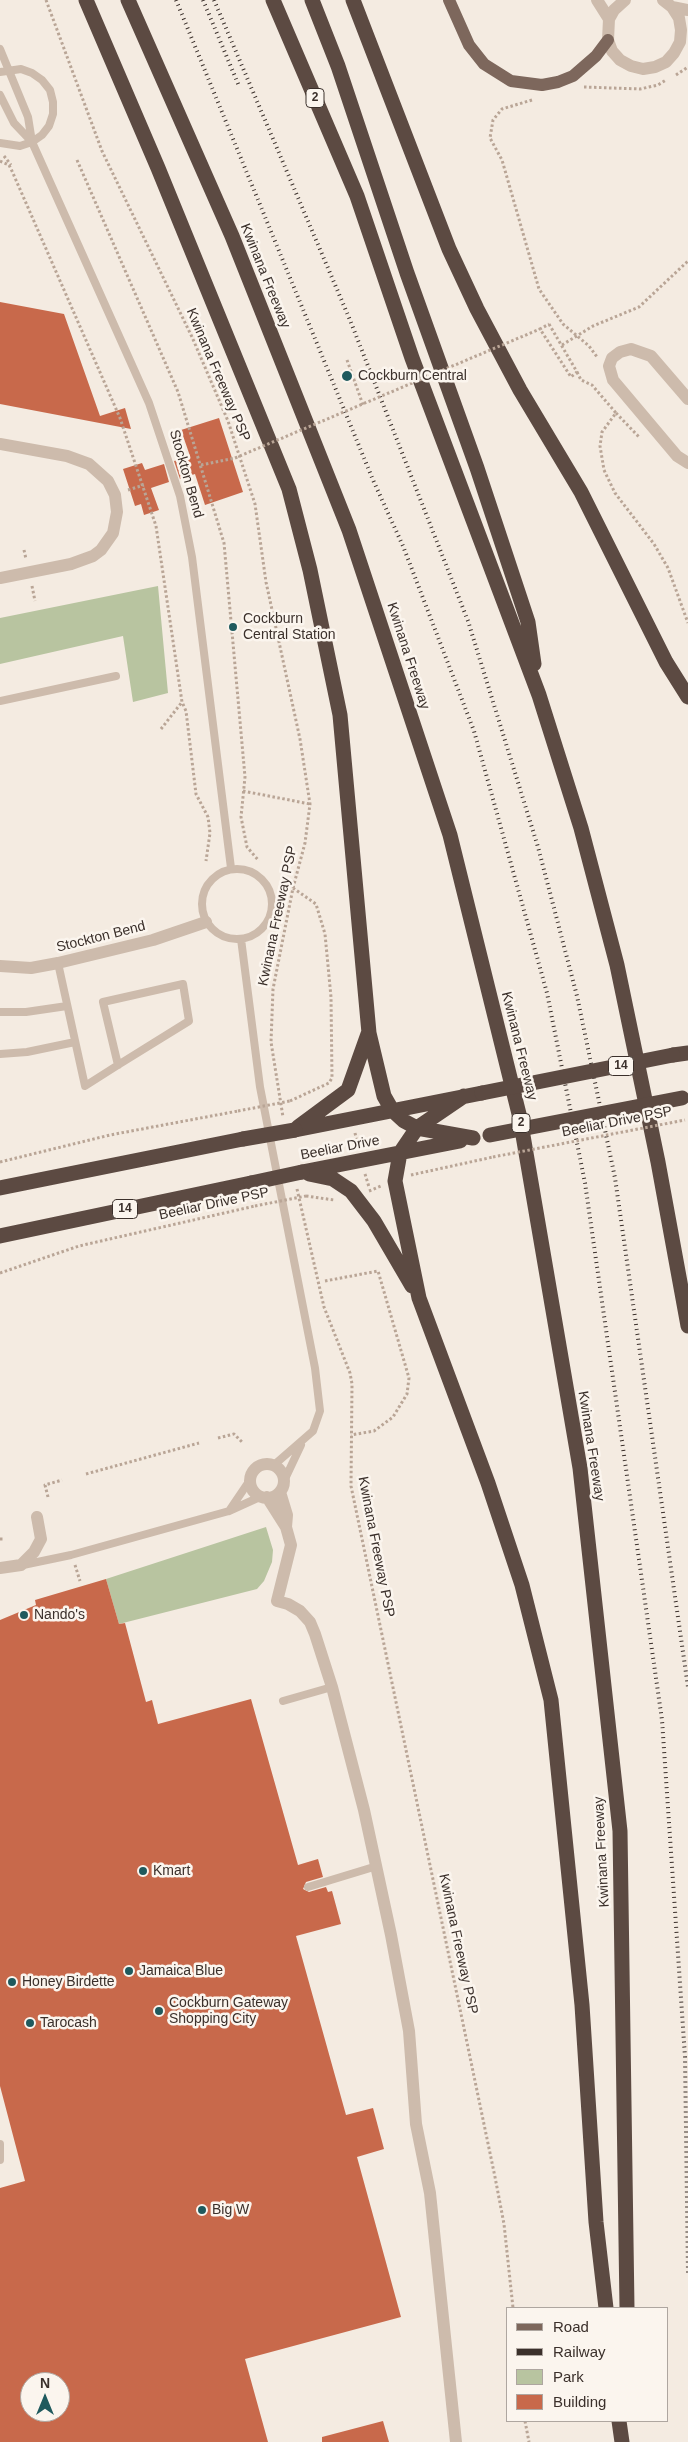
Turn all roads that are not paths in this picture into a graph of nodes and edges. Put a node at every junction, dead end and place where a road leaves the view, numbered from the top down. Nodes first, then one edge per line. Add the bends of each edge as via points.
1 (86, 0) edge
2 (128, 0) edge
3 (273, 0) edge
4 (312, 0) edge
5 (353, 0) edge
6 (449, 0) edge
7 (597, 0) edge
8 (626, 0) edge
9 (667, 4) edge
10 (688, 10) edge
11 (609, 19) junction
12 (608, 40) junction
13 (684, 41) edge
14 (0, 50) edge
15 (8, 69) junction
16 (0, 72) edge
17 (0, 95) edge
18 (0, 142) edge
19 (32, 142) junction
20 (688, 399) edge
21 (0, 444) edge
22 (688, 463) edge
23 (0, 578) edge
24 (116, 676) dead end
25 (539, 695) junction
26 (688, 697) edge
27 (0, 701) edge
28 (231, 868) junction
29 (206, 922) junction
30 (241, 939) junction
31 (58, 963) junction
32 (0, 966) edge
33 (67, 1006) junction
34 (0, 1012) edge
35 (369, 1033) junction
36 (75, 1042) junction
37 (0, 1054) edge
38 (680, 1054) edge
39 (118, 1065) junction
40 (464, 1096) junction
41 (685, 1098) edge
42 (392, 1110) junction
43 (417, 1128) junction
44 (295, 1130) junction
45 (473, 1138) junction
46 (400, 1153) junction
47 (299, 1178) junction
48 (0, 1188) edge
49 (0, 1236) edge
50 (419, 1298) junction
51 (688, 1326) edge
52 (302, 1444) junction
53 (274, 1465) junction
54 (250, 1480) junction
55 (282, 1486) junction
56 (264, 1497) junction
57 (229, 1511) junction
58 (37, 1517) dead end
59 (286, 1527) junction
60 (21, 1565) junction
61 (0, 1568) edge
62 (332, 1687) junction
63 (283, 1701) dead end
64 (376, 1866) junction
65 (308, 1887) dead end
66 (0, 2144) edge
67 (0, 2160) edge
68 (606, 2307) edge
69 (627, 2307) edge
70 (619, 2422) edge
71 (628, 2422) edge
72 (456, 2442) edge
73 (622, 2442) edge
74 (628, 2442) edge

1 - 35 highway via 289,490 310,570 340,715
2 - 69 highway, Kwinana Freeway / 2 via 232,236 349,530 450,835 520,1118 580,1468 620,1832
3 - 25 highway, 2 via 357,196 412,358
4 - 25 highway via 338,66 528,622
5 - 26 highway via 449,248 477,309 520,390 581,492 666,662
6 - 12 main road via 470,45 484,64 511,80 542,85 573,76 596,56
7 - 11 street
8 - 11 street
9 - 10 street
9 - 13 street via 680,24
11 - 12 street
12 - 13 street via 620,60 643,69 666,62
14 - 15 lane, Stockton Bend
15 - 16 lane
15 - 19 lane, Stockton Bend via 28,117
15 - 19 lane via 32,73 50,90 53,114 49,126
17 - 19 lane, Stockton Bend via 14,123
18 - 19 lane via 20,146
19 - 28 lane, Stockton Bend via 149,403 180,496 192,557
20 - 22 street via 651,356 631,349 612,358 609,366 613,380 677,456
21 - 23 street via 82,460 120,493 113,533 93,556 71,564
24 - 27 lane
25 - 51 highway, 2 via 581,828 617,965
28 - 29 lane via 220,872 204,888 201,900
28 - 30 lane via 253,872 262,879 272,899 270,915 261,930
29 - 30 lane via 221,935
29 - 31 street, Stockton Bend via 153,940
30 - 52 lane via 260,1087 318,1389 320,1411 313,1431
31 - 32 street, Stockton Bend via 31,968
31 - 33 lane
33 - 34 lane via 33,1012
33 - 36 lane
35 - 42 highway via 384,1096
35 - 44 highway via 348,1090
36 - 37 lane
36 - 39 lane via 85,1086
38 - 40 highway, Beeliar Drive / 14, bridge
39 - 39 lane via 189,1021 183,984 103,1002
40 - 42 highway, Beeliar Drive / 14
40 - 43 highway
41 - 45 highway, Beeliar Drive / 14, bridge
42 - 43 highway
42 - 44 highway, Beeliar Drive / 14
43 - 45 highway
43 - 46 highway
44 - 48 highway, Beeliar Drive / 14, bridge
45 - 46 highway, Beeliar Drive / 14
46 - 47 highway, Beeliar Drive / 14
46 - 50 highway via 395,1181
47 - 49 highway, Beeliar Drive / 14, bridge via 251,1182
47 - 50 highway via 333,1179 351,1191 374,1221
50 - 68 highway via 522,1585 551,1700 582,2004 596,2222
52 - 53 lane
52 - 55 lane
53 - 54 street via 259,1466
53 - 55 street via 281,1472
54 - 56 street via 253,1490
54 - 57 lane
55 - 56 street
55 - 59 street via 288,1515
56 - 57 lane
56 - 59 street
57 - 60 lane
58 - 60 street via 41,1539
59 - 62 street via 290,1555 278,1601 295,1607 310,1622
60 - 61 street
62 - 63 lane
62 - 64 street
64 - 65 lane
64 - 72 street via 409,2031 414,2109 430,2193
66 - 67 lane
70 - 73 highway
71 - 74 highway

